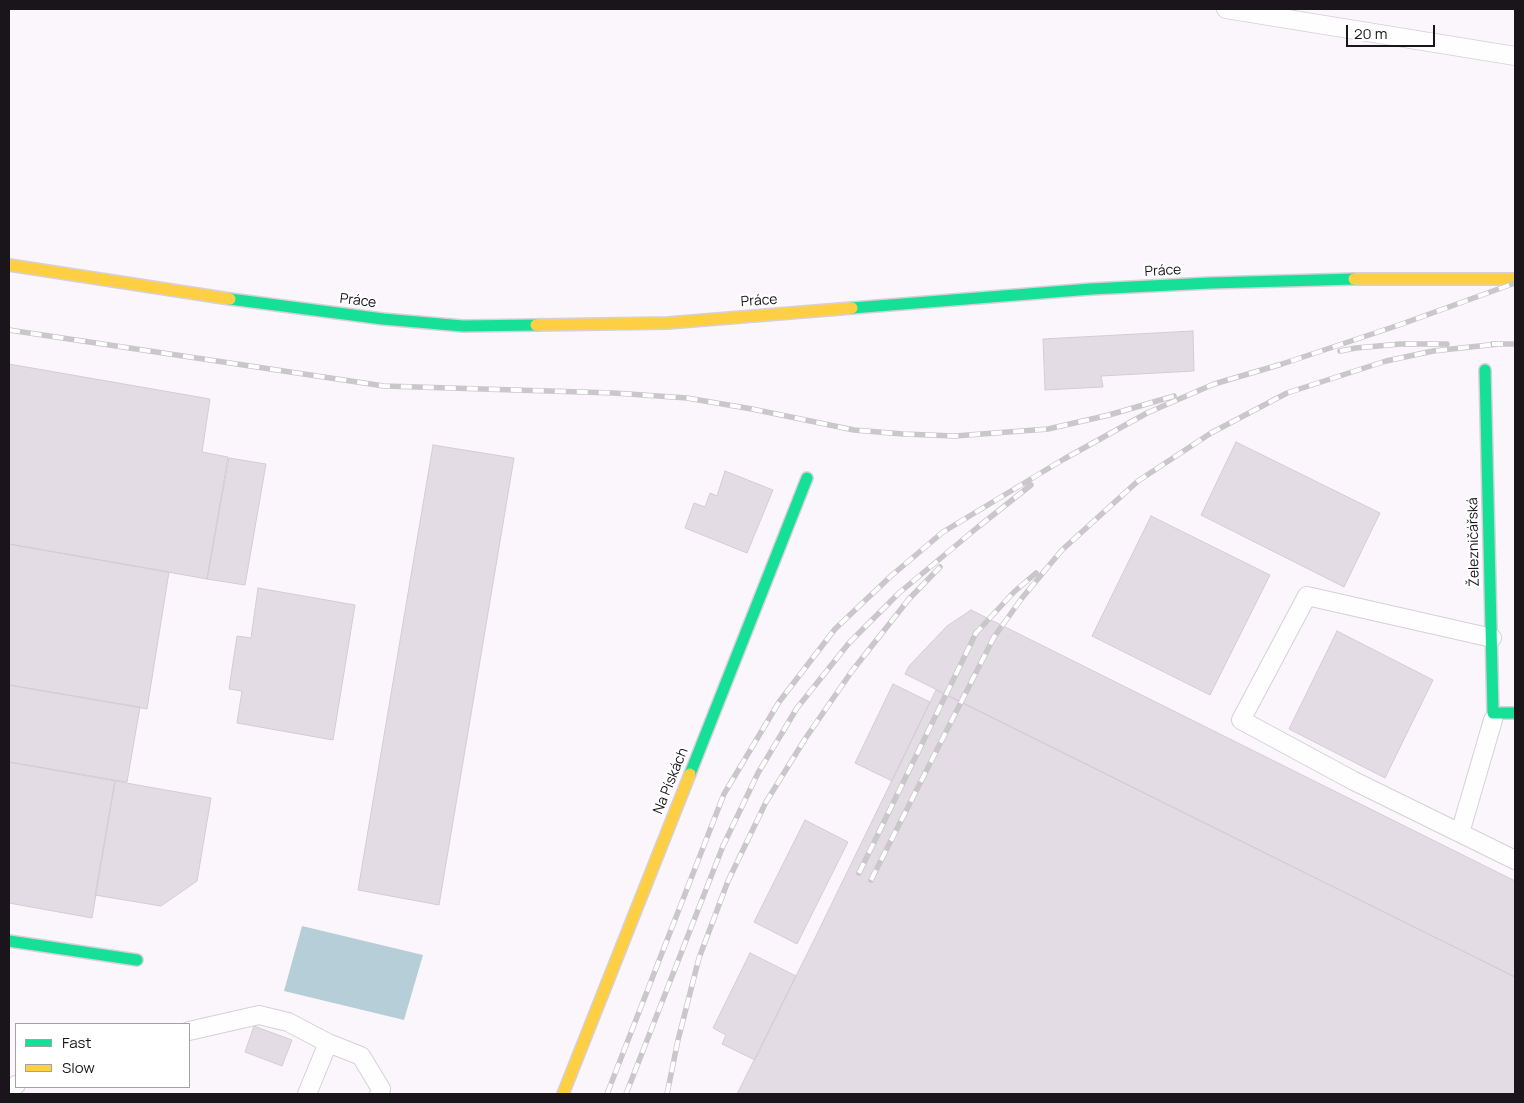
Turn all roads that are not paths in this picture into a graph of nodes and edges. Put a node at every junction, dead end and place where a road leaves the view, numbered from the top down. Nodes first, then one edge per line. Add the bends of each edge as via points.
1 (1226, 9) edge
2 (1515, 56) edge
3 (9, 265) edge
4 (1515, 279) edge
5 (1485, 370) dead end
6 (807, 478) dead end
7 (1492, 638) junction
8 (1515, 713) edge
9 (1493, 716) junction
10 (1460, 833) junction
11 (1515, 860) edge
12 (9, 941) edge
13 (137, 960) dead end
14 (190, 1031) edge
15 (328, 1043) junction
16 (307, 1094) edge
17 (379, 1094) edge
18 (563, 1094) edge

1 - 2 lane
3 - 4 main road, Práce via 275,306 463,326 668,323 1091,289 1210,283 1320,279
5 - 7 main road, Železničářská
6 - 18 main road, Na Pískách
7 - 9 main road, Železničářská
7 - 10 lane via 1307,596 1241,720
8 - 9 main road
9 - 10 lane
10 - 11 lane
12 - 13 main road
14 - 15 lane via 259,1016 288,1022
15 - 16 lane
15 - 17 lane via 361,1056 381,1089

